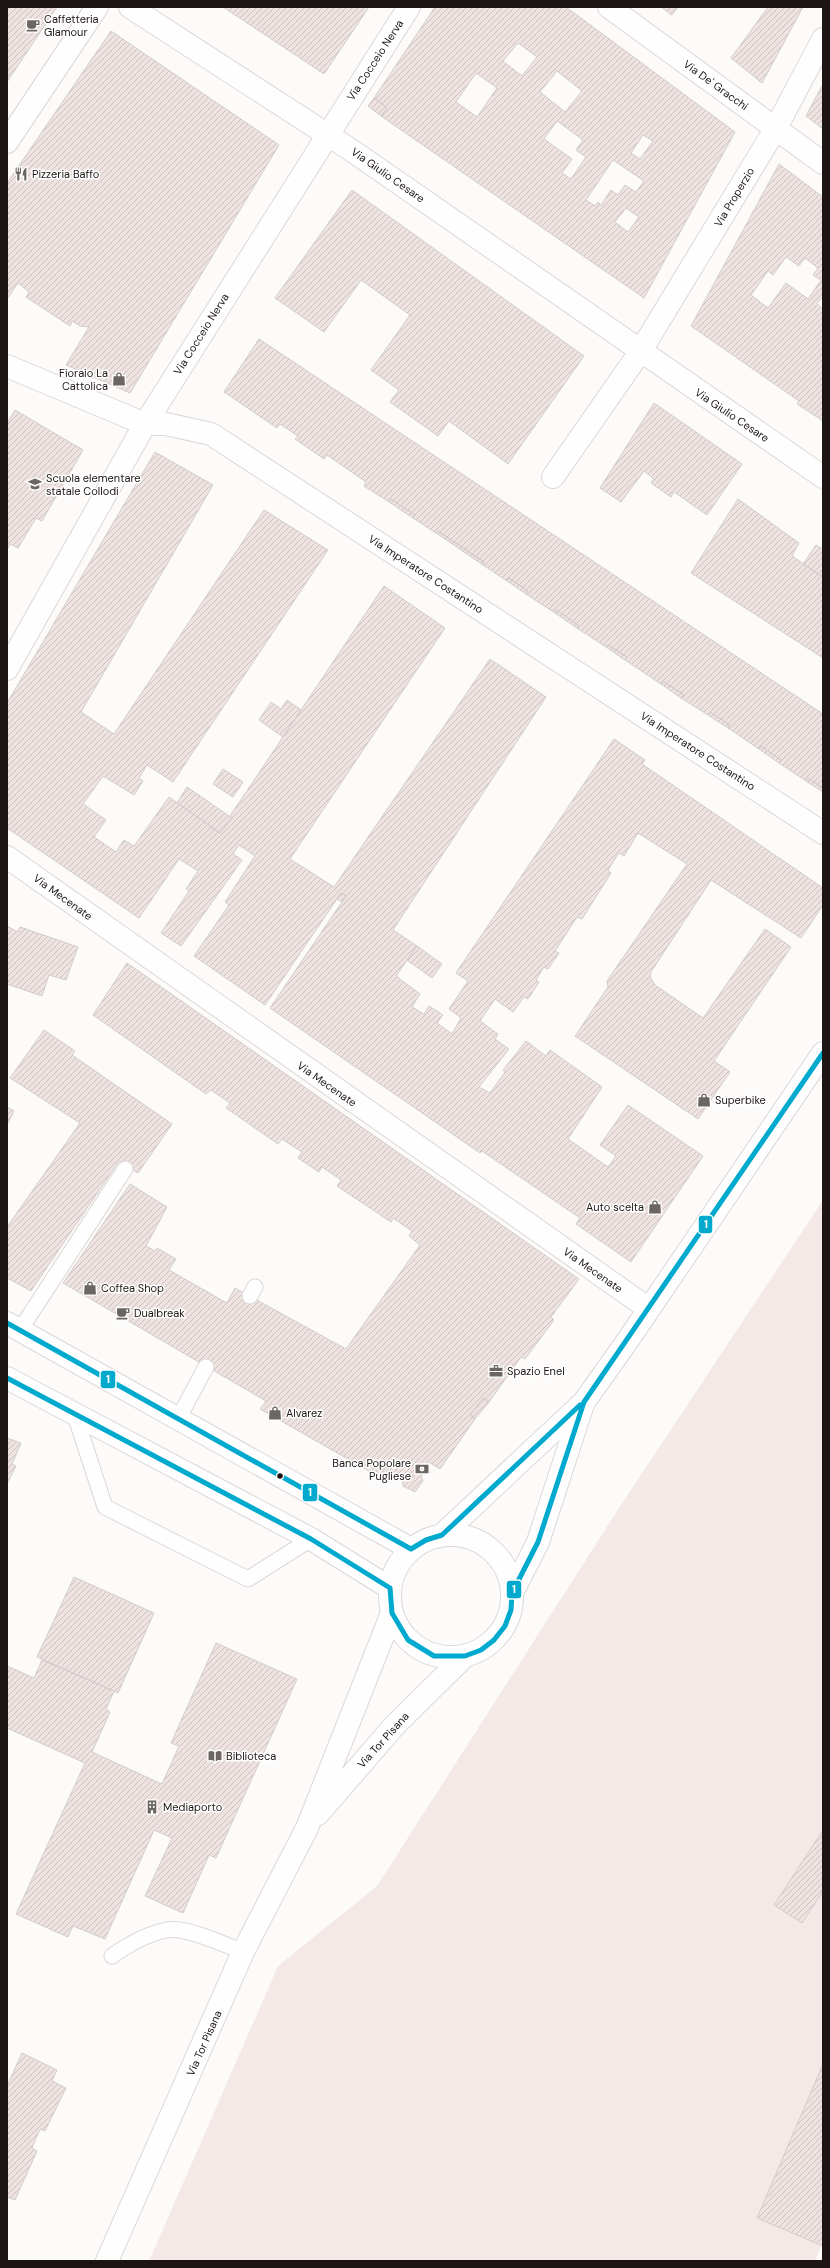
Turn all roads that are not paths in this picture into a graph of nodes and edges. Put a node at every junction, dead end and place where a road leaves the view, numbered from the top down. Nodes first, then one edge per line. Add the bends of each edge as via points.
1 (97, 7) edge
2 (130, 7) edge
3 (409, 7) edge
4 (609, 7) edge
5 (823, 39) edge
6 (776, 128) junction
7 (327, 134) junction
8 (7, 142) edge
9 (823, 163) edge
10 (640, 352) junction
11 (7, 366) edge
12 (145, 424) junction
13 (552, 477) dead end
14 (823, 477) edge
15 (7, 669) edge
16 (823, 833) edge
17 (7, 857) edge
18 (823, 1053) edge
19 (125, 1169) dead end
20 (649, 1309) junction
21 (14, 1326) edge
22 (206, 1366) dead end
23 (7, 1378) edge
24 (584, 1402) junction
25 (75, 1415) junction
26 (178, 1419) junction
27 (442, 1535) junction
28 (310, 1539) junction
29 (411, 1549) junction
30 (390, 1588) junction
31 (512, 1593) junction
32 (392, 1613) junction
33 (465, 1656) junction
34 (307, 1828) junction
35 (243, 1952) junction
36 (112, 1956) dead end
37 (107, 2261) edge

1 - 8 street
2 - 7 street, Via Giulio Cesare
3 - 7 street, Via Cocceio Nerva
4 - 6 street, Via De' Gracchi
5 - 6 street, Via Properzio
6 - 9 street, Via De' Gracchi
6 - 10 street, Via Properzio
7 - 10 street, Via Giulio Cesare
7 - 12 street, Via Cocceio Nerva
10 - 13 street
10 - 14 street, Via Giulio Cesare
11 - 12 street, Via Imperatore Costantino
12 - 15 street, Via Cocceio Nerva
12 - 16 street, Via Imperatore Costantino via 166,424 211,434
17 - 20 street, Via Mecenate
18 - 20 street, Via Tor Pisana
19 - 21 lane
20 - 24 street, Via Tor Pisana
21 - 26 street
22 - 26 lane
23 - 25 street
24 - 27 street, Via Tor Pisana
24 - 31 street, Via Tor Pisana via 538,1542
25 - 28 street
25 - 28 lane via 105,1507 248,1579
26 - 29 street
27 - 29 street, Via Tor Pisana via 426,1540
27 - 31 street, Via Tor Pisana via 459,1535 476,1540 490,1549 502,1561 509,1576
28 - 30 street
29 - 30 street, Via Tor Pisana via 397,1566
30 - 32 street, Via Tor Pisana
31 - 33 street, Via Tor Pisana via 511,1610 505,1626 494,1640 481,1650
32 - 33 street, Via Tor Pisana via 408,1640 434,1656
32 - 34 street, Via Tor Pisana
33 - 34 street, Via Tor Pisana via 394,1725
34 - 35 street, Via Tor Pisana
35 - 36 lane via 198,1935 168,1929 133,1941
35 - 37 street, Via Tor Pisana

